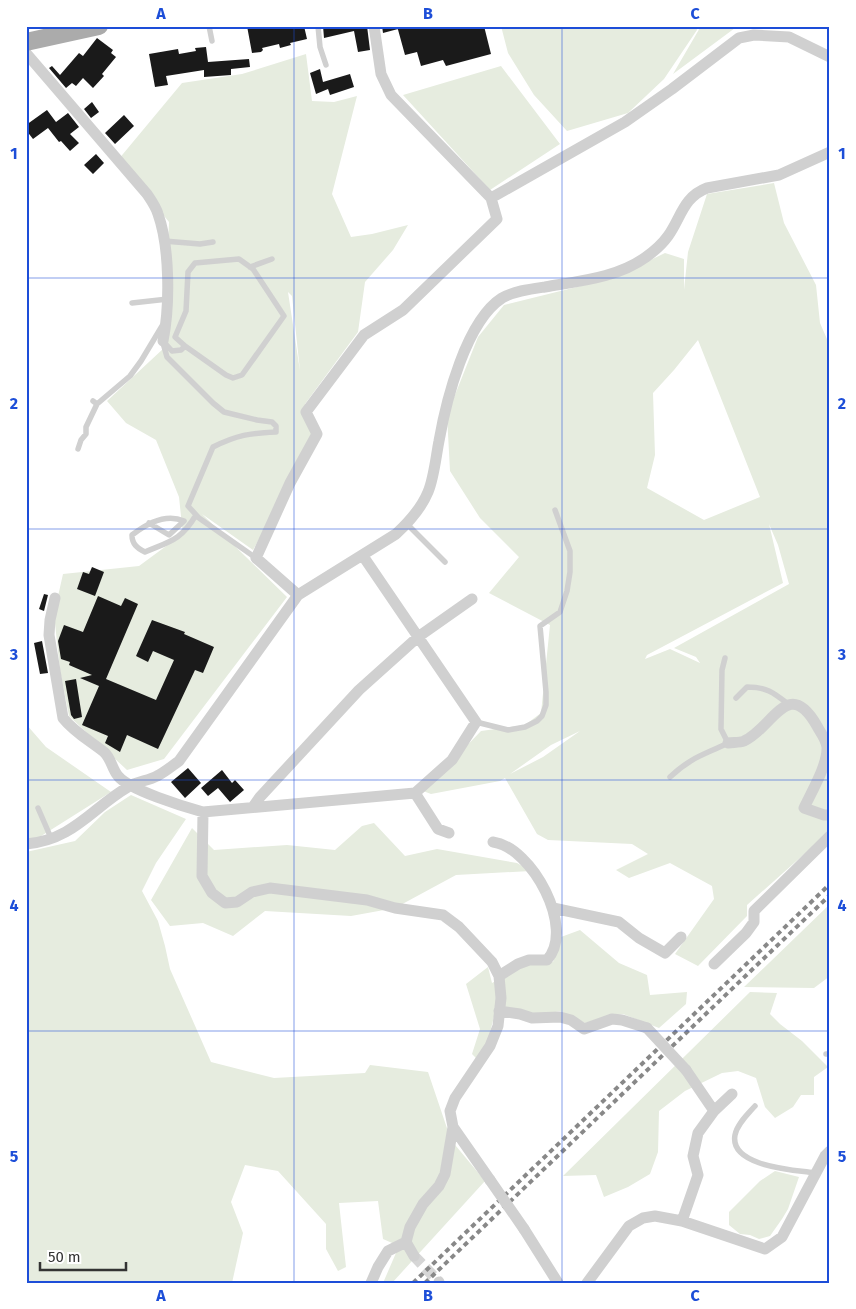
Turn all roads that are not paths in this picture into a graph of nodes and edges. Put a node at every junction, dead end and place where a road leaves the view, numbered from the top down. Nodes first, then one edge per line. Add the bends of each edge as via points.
1 (99, 26) edge
2 (209, 26) edge
3 (318, 26) edge
4 (374, 26) edge
5 (212, 40) dead end
6 (27, 45) edge
7 (830, 57) edge
8 (326, 65) dead end
9 (830, 152) edge
10 (491, 198) junction
11 (164, 242) junction
12 (213, 242) dead end
13 (272, 259) dead end
14 (250, 267) junction
15 (168, 299) junction
16 (132, 303) dead end
17 (167, 318) junction
18 (163, 341) junction
19 (185, 346) junction
20 (78, 449) dead end
21 (555, 510) dead end
22 (196, 515) junction
23 (149, 522) junction
24 (407, 524) junction
25 (171, 538) junction
26 (363, 556) junction
27 (256, 558) junction
28 (444, 562) dead end
29 (298, 595) junction
30 (56, 598) dead end
31 (472, 599) dead end
32 (418, 637) junction
33 (725, 658) dead end
34 (736, 698) dead end
35 (788, 704) junction
36 (476, 722) junction
37 (728, 742) junction
38 (670, 777) dead end
39 (130, 785) junction
40 (415, 793) junction
41 (254, 807) junction
42 (38, 808) dead end
43 (203, 812) junction
44 (830, 815) edge
45 (450, 833) dead end
46 (830, 836) edge
47 (52, 839) junction
48 (492, 842) dead end
49 (26, 844) edge
50 (553, 908) junction
51 (681, 937) dead end
52 (714, 964) dead end
53 (499, 976) junction
54 (499, 1011) junction
55 (732, 1094) dead end
56 (754, 1106) dead end
57 (714, 1111) junction
58 (453, 1127) junction
59 (830, 1151) edge
60 (826, 1162) edge
61 (816, 1173) junction
62 (682, 1221) junction
63 (406, 1242) junction
64 (414, 1256) tunnel mouth
65 (371, 1283) edge
66 (558, 1283) edge
67 (587, 1283) edge

1 - 6 main road
2 - 5 lane
3 - 8 lane
4 - 10 street via 382,74 391,95
6 - 11 street via 147,194 158,213
7 - 10 street via 789,37 754,35 739,38 625,122
9 - 24 street via 779,175 697,192 684,206 668,237 646,258 598,278 522,291 502,298 486,312 477,324 457,369 429,491
10 - 27 street via 497,219 403,310 364,335 306,412 317,434 290,483
11 - 12 lane
11 - 15 street
13 - 14 lane
14 - 19 lane via 239,259 195,263 188,272 186,311 175,337
14 - 19 lane via 284,316 242,375 233,378 226,375
15 - 16 lane
15 - 17 street
17 - 18 street
17 - 20 lane via 130,376 95,403
18 - 19 lane via 172,351
18 - 22 lane via 167,357 224,412 272,422 277,430 231,438 214,447 188,506
21 - 36 lane via 570,551 570,572 560,612 540,626 546,692 542,716 526,728 508,730
22 - 25 lane via 187,530
22 - 27 lane
23 - 25 lane
23 - 25 lane via 178,518 184,521
23 - 25 lane via 132,535 132,541 138,548 145,552
24 - 26 street
24 - 28 lane
26 - 29 street
26 - 32 street
27 - 29 street
29 - 39 street via 179,761 157,776
30 - 39 street via 49,635 62,718 107,754 118,776
31 - 32 street
32 - 36 street
32 - 41 street via 359,690
33 - 37 lane via 721,729
34 - 35 lane via 747,687 762,687
35 - 37 street via 752,736 742,742
35 - 44 street via 799,705 810,714 825,741 827,758 804,808
36 - 40 street via 452,760
37 - 38 lane via 683,764
39 - 43 street
39 - 47 street via 88,818
40 - 41 street
40 - 45 street via 438,829
41 - 43 street
42 - 47 lane
43 - 53 street via 202,876 212,893 225,903 236,902 252,892 270,888 367,900 395,908 443,914 492,962
46 - 52 street via 754,911 754,922 746,933
47 - 49 street
48 - 50 street via 499,842 524,860 536,874
50 - 51 street via 619,922 665,954
50 - 53 street via 554,953 547,960 529,960
53 - 54 street
54 - 57 street, bridge via 532,1018 560,1017 584,1029 612,1019 647,1028 686,1070
54 - 58 street via 498,1026 490,1046 450,1111
55 - 57 street
56 - 61 lane via 734,1136 741,1152 763,1165
57 - 62 street via 698,1133 693,1156 698,1175
58 - 63 street via 445,1174 423,1204
58 - 66 street, bridge
59 - 60 street
60 - 61 street
61 - 62 street via 782,1237 765,1249
62 - 67 street via 655,1216 629,1226
63 - 64 street
63 - 65 street via 388,1251

